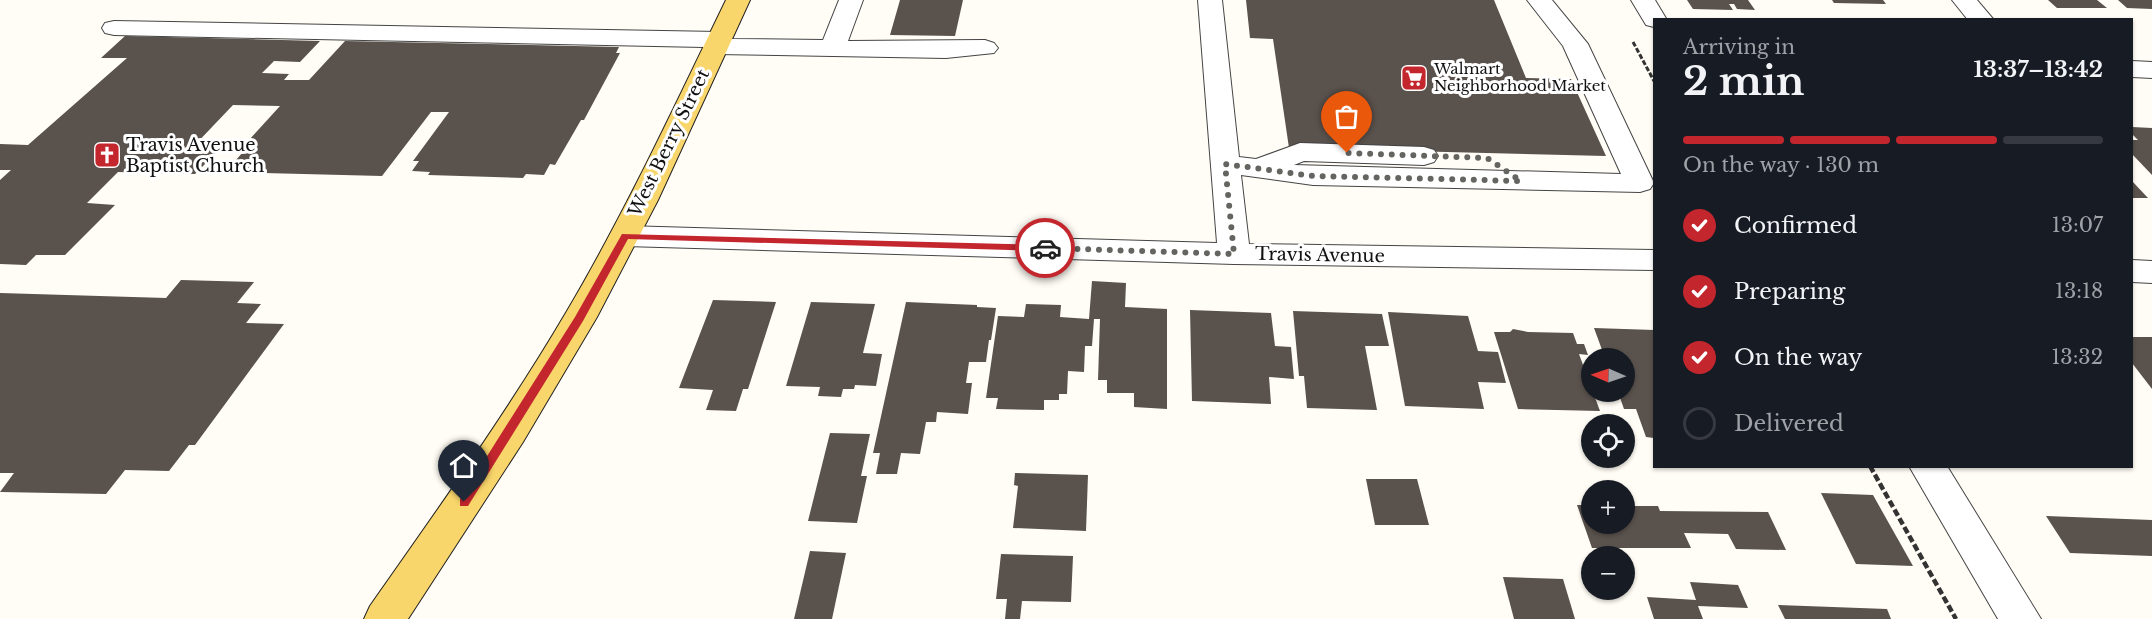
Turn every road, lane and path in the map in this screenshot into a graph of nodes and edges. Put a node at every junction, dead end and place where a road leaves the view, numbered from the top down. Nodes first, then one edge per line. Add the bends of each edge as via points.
1 (738, 0) edge
2 (851, 0) edge
3 (1210, 0) edge
4 (1539, 0) edge
5 (1643, 0) edge
6 (1964, 0) edge
7 (1654, 18) edge
8 (1980, 18) edge
9 (114, 27) dead end
10 (718, 43) junction
11 (833, 48) junction
12 (985, 48) dead end
13 (2133, 69) edge
14 (2152, 70) edge
15 (1225, 164) junction
16 (625, 236) junction
17 (1234, 254) junction
18 (1653, 260) edge
19 (2133, 271) edge
20 (2152, 272) edge
21 (1871, 468) edge
22 (1928, 468) edge
23 (386, 619) edge
24 (1956, 619) edge
25 (2020, 619) edge

1 - 10 main road, West Berry Street
2 - 11 street
3 - 15 street
4 - 15 street via 1575,44 1640,183 1521,181 1487,158 1300,152 1258,169
5 - 7 street
6 - 8 street
9 - 10 street
10 - 11 street
10 - 16 main road, West Berry Street
11 - 12 street
13 - 14 street
15 - 17 street
16 - 17 street, Travis Avenue
16 - 23 main road, West Berry Street via 490,464
17 - 18 street, Travis Avenue
19 - 20 street
21 - 24 path
22 - 25 street

